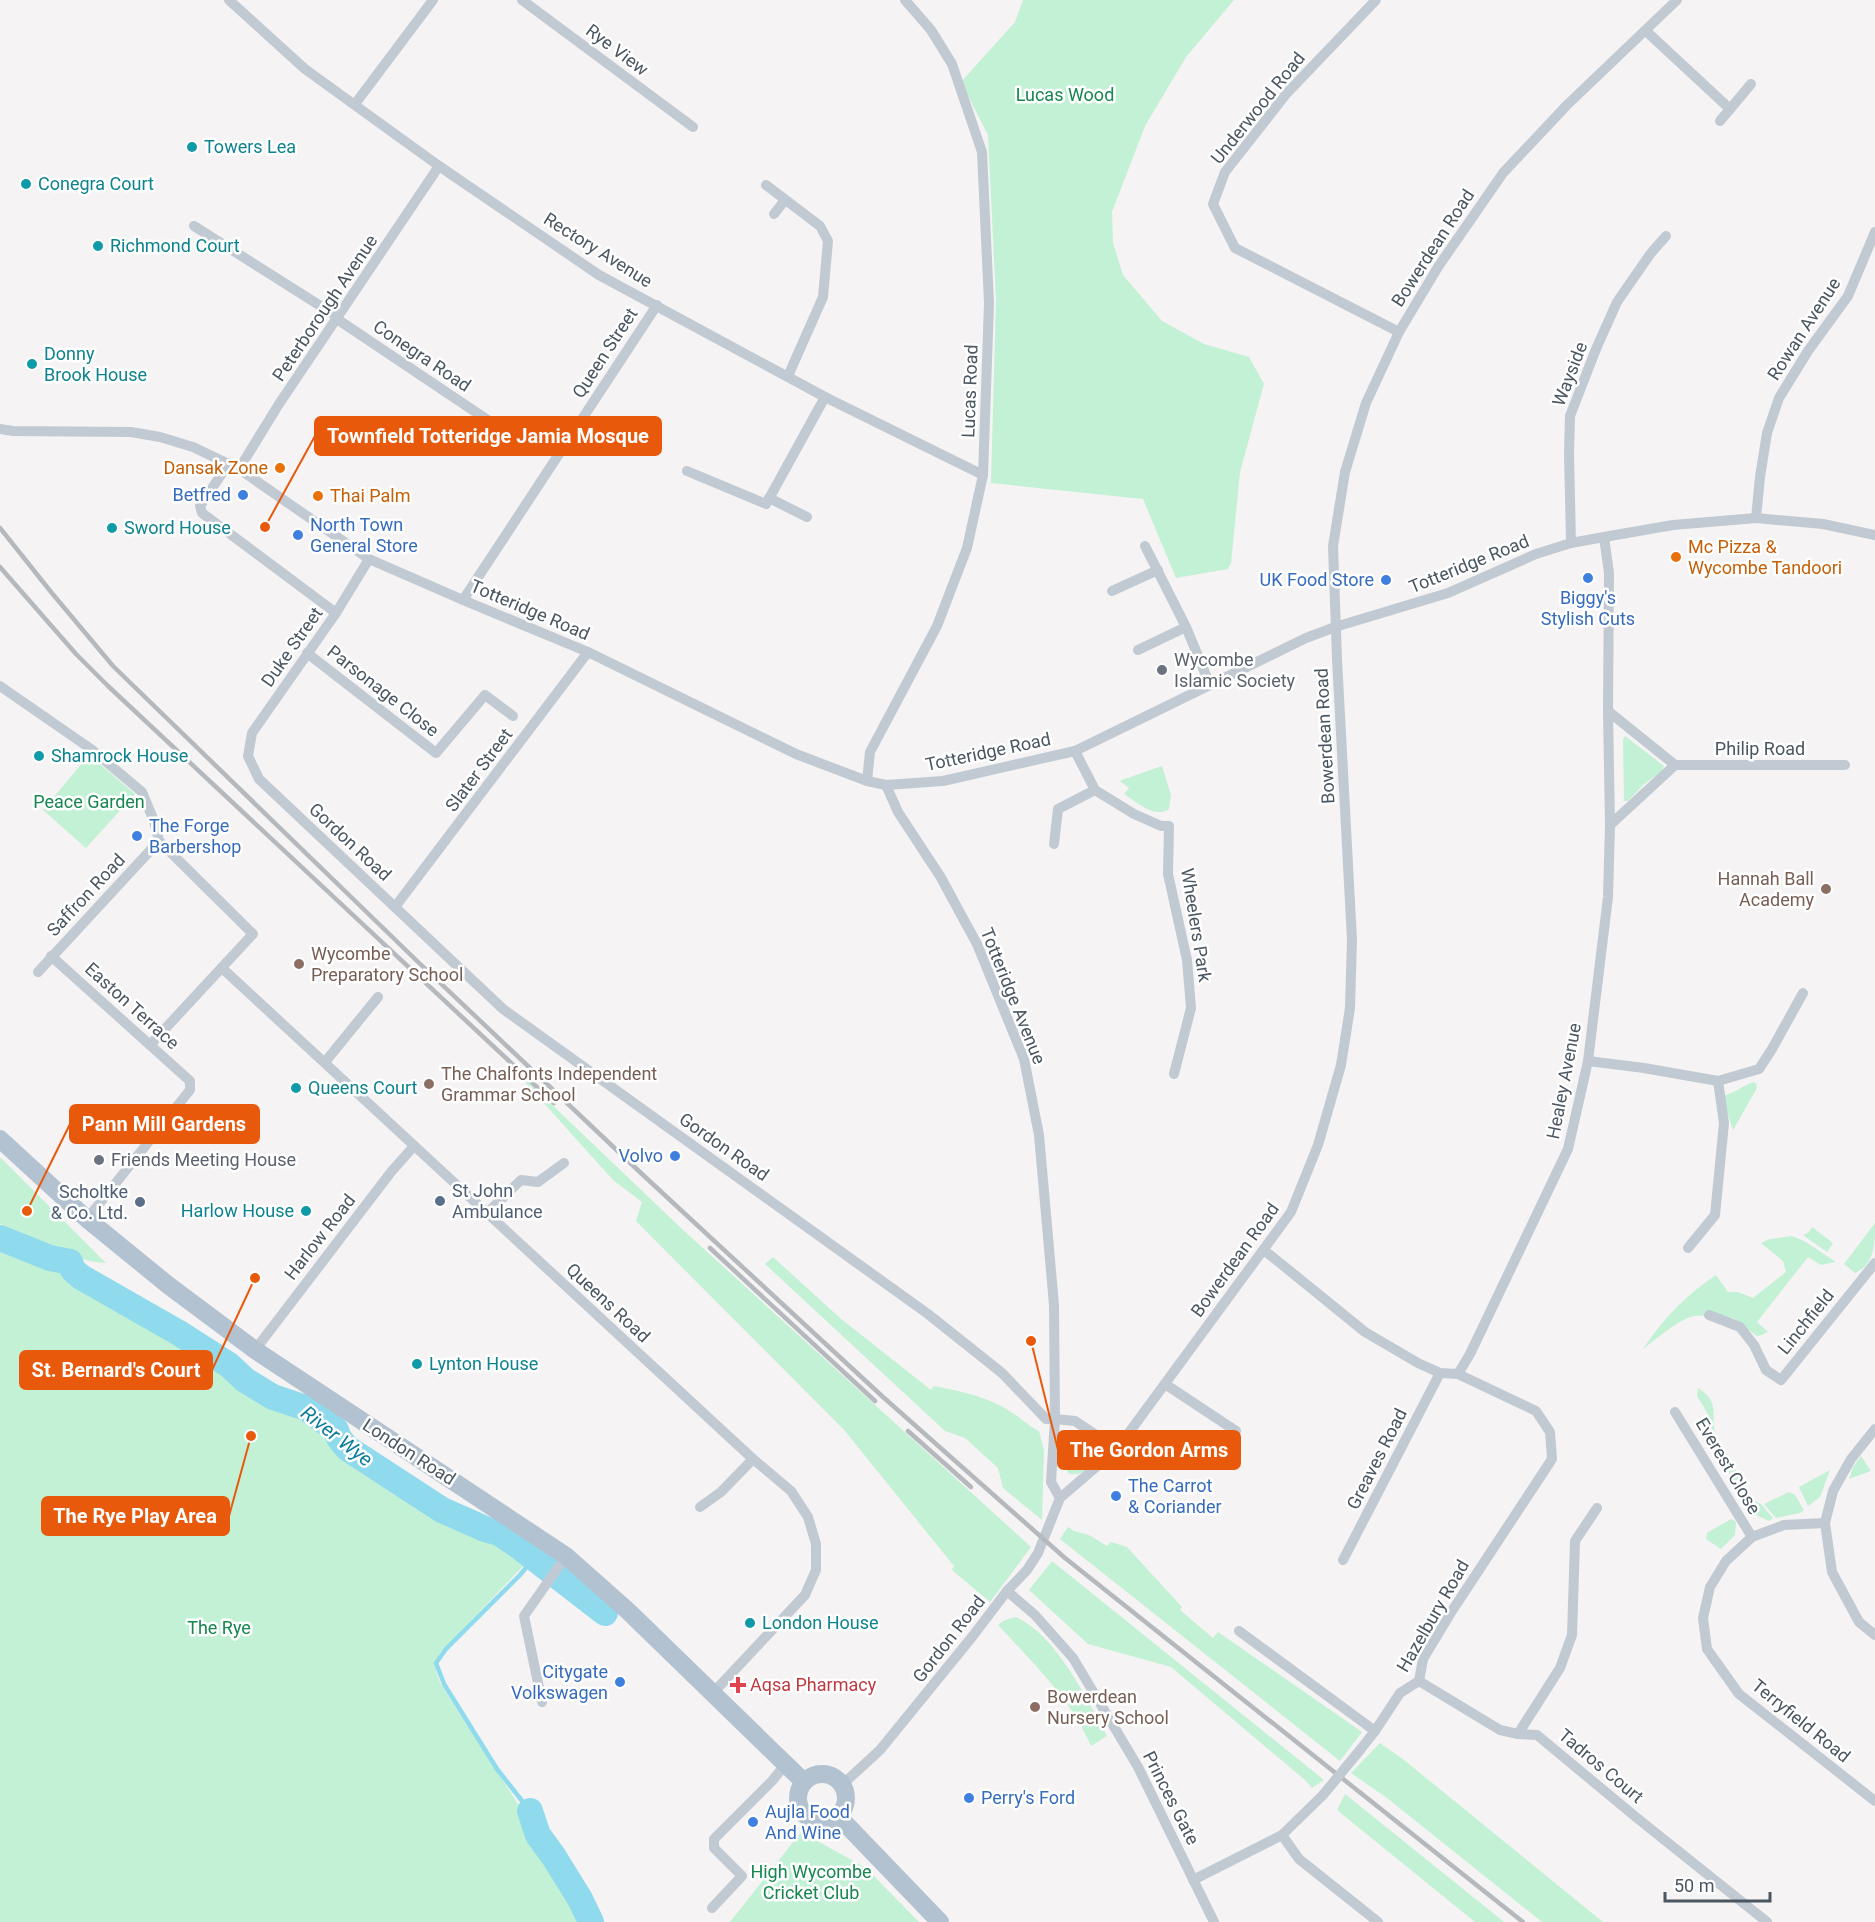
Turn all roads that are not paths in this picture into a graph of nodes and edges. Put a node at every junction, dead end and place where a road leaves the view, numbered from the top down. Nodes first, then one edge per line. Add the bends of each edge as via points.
1 (229, 0) edge
2 (433, 0) edge
3 (522, 0) edge
4 (905, 0) edge
5 (1376, 0) edge
6 (1677, 0) edge
7 (1646, 31) junction
8 (1751, 84) dead end
9 (355, 104) junction
10 (1730, 109) junction
11 (1720, 121) dead end
12 (693, 127) dead end
13 (439, 166) junction
14 (766, 185) dead end
15 (785, 200) junction
16 (774, 214) dead end
17 (194, 226) dead end
18 (1875, 232) edge
19 (1666, 236) dead end
20 (657, 305) junction
21 (338, 318) junction
22 (1399, 332) junction
23 (788, 376) junction
24 (825, 397) junction
25 (489, 421) dead end
26 (0, 429) edge
27 (234, 466) junction
28 (687, 471) dead end
29 (983, 475) junction
30 (769, 498) junction
31 (807, 518) dead end
32 (1756, 518) junction
33 (1875, 535) edge
34 (1604, 537) junction
35 (1571, 543) junction
36 (1145, 546) dead end
37 (369, 559) junction
38 (1158, 570) junction
39 (1112, 591) dead end
40 (463, 600) junction
41 (336, 614) junction
42 (1186, 627) junction
43 (1335, 627) junction
44 (1138, 650) dead end
45 (588, 652) junction
46 (307, 653) junction
47 (1210, 685) junction
48 (0, 686) edge
49 (1608, 711) junction
50 (513, 716) dead end
51 (1075, 751) junction
52 (248, 756) joint
53 (1675, 765) junction
54 (1845, 765) dead end
55 (867, 781) junction
56 (886, 785) junction
57 (1095, 790) junction
58 (1610, 825) junction
59 (159, 841) junction
60 (1054, 844) dead end
61 (395, 907) junction
62 (51, 956) junction
63 (222, 968) junction
64 (38, 972) dead end
65 (1803, 993) dead end
66 (378, 997) dead end
67 (150, 1045) junction
68 (1588, 1061) junction
69 (325, 1062) junction
70 (1174, 1074) dead end
71 (1718, 1081) junction
72 (0, 1139) edge
73 (414, 1146) junction
74 (564, 1163) dead end
75 (487, 1213) junction
76 (87, 1219) junction
77 (1688, 1248) dead end
78 (1264, 1250) junction
79 (1875, 1263) edge
80 (1709, 1316) dead end
81 (255, 1350) junction
82 (1440, 1373) junction
83 (1458, 1374) junction
84 (1165, 1384) junction
85 (1675, 1412) dead end
86 (1055, 1419) junction
87 (1875, 1429) edge
88 (1236, 1431) dead end
89 (1118, 1449) junction
90 (753, 1459) junction
91 (1060, 1498) junction
92 (700, 1507) dead end
93 (1597, 1508) dead end
94 (1825, 1523) junction
95 (1752, 1537) junction
96 (566, 1556) junction
97 (1343, 1560) dead end
98 (1007, 1591) junction
99 (1239, 1631) dead end
100 (1875, 1635) edge
101 (1419, 1680) junction
102 (712, 1694) junction
103 (542, 1702) dead end
104 (1375, 1731) junction
105 (1518, 1734) junction
106 (785, 1765) junction
107 (804, 1782) junction
108 (842, 1785) junction
109 (1875, 1801) edge
110 (838, 1816) junction
111 (1282, 1835) junction
112 (1194, 1880) junction
113 (712, 1908) dead end
114 (940, 1922) edge
115 (1215, 1922) edge
116 (1378, 1922) edge
117 (1767, 1922) edge

1 - 9 street, Rectory Avenue via 305,69
2 - 9 street
3 - 12 street, Rye View
4 - 29 street, Lucas Road via 931,30 952,64 982,152 989,303
5 - 22 street, Underwood Road via 1287,93 1225,172 1213,204 1235,248
6 - 7 street, Bowerdean Road
7 - 10 street
7 - 22 street, Bowerdean Road via 1567,105 1503,173
8 - 10 street
9 - 13 street, Rectory Avenue
10 - 11 street
13 - 20 street, Rectory Avenue via 599,274
13 - 21 street, Peterborough Avenue
14 - 15 street
15 - 16 street
15 - 23 street via 820,226 828,242 823,297
17 - 21 street, Conegra Road
18 - 32 street, Rowan Avenue via 1848,296 1779,398 1767,433
19 - 35 street, Wayside via 1617,302 1570,416
20 - 23 street, Rectory Avenue
20 - 40 street, Queen Street
21 - 25 street, Conegra Road
21 - 27 street, Peterborough Avenue
22 - 43 street, Bowerdean Road via 1366,403 1345,472 1333,546
23 - 24 street, Rectory Avenue
24 - 29 street, Rectory Avenue
24 - 30 street
26 - 27 street, Totteridge Road via 131,432 182,444
27 - 37 street, Totteridge Road
27 - 41 street, Peterborough Avenue via 200,506 202,513
28 - 30 street via 766,504
29 - 55 street, Lucas Road via 967,548 937,626 870,752
30 - 31 street
32 - 33 street, Totteridge Road via 1823,524
32 - 34 street, Totteridge Road via 1673,525
34 - 35 street, Totteridge Road
34 - 49 street, Healey Avenue via 1609,573
35 - 43 street, Totteridge Road via 1448,593
36 - 38 street
37 - 40 street, Totteridge Road
37 - 41 street, Duke Street
38 - 39 street
38 - 42 street
40 - 45 street, Totteridge Road
41 - 46 street, Duke Street
42 - 44 street
42 - 47 street
43 - 47 street, Totteridge Road
43 - 78 street, Bowerdean Road via 1352,940 1350,1008 1341,1065 1318,1145 1291,1212
45 - 55 street, Totteridge Road via 796,754
45 - 61 street, Slater Street
46 - 50 street, Parsonage Close via 436,753 485,695
46 - 52 street, Duke Street via 252,733
47 - 51 street, Totteridge Road
48 - 59 street via 91,749 142,792
49 - 53 street
49 - 58 street, Healey Avenue
51 - 56 street, Totteridge Road via 943,781
51 - 57 street
52 - 61 street, Gordon Road via 258,779
53 - 54 street, Philip Road
53 - 58 street
55 - 56 street, Totteridge Road
56 - 86 street, Totteridge Avenue via 898,813 940,876 977,944 1024,1059 1039,1135 1054,1305
57 - 60 street via 1058,809
57 - 70 street, Wheelers Park via 1134,814 1170,826 1168,874 1187,960 1191,1008
58 - 68 street, Healey Avenue via 1608,897
59 - 62 street, Saffron Road
59 - 63 street via 253,934
61 - 86 street, Gordon Road via 503,1009 928,1314 1002,1373 1046,1419
62 - 64 street, Saffron Road
62 - 67 street, Easton Terrace
63 - 67 street
63 - 69 street, Queens Road
65 - 71 street via 1759,1069
66 - 69 street
67 - 76 street, Easton Terrace via 189,1081 190,1090
68 - 71 street
68 - 83 street, Healey Avenue via 1568,1149
69 - 73 street, Queens Road
71 - 77 street via 1724,1123 1715,1215
72 - 76 main road, London Road
73 - 75 street, Queens Road
73 - 81 street, Harlow Road
74 - 75 street via 538,1182 521,1180
75 - 90 street, Queens Road
76 - 81 main road, London Road
78 - 82 street via 1365,1332
78 - 84 street, Bowerdean Road
79 - 80 street, Linchfield via 1781,1380 1766,1370 1740,1327
81 - 96 main road, London Road
82 - 83 street
82 - 97 street, Greaves Road
83 - 101 street, Hazelbury Road via 1536,1411 1550,1432 1552,1459 1423,1659
84 - 88 street
84 - 89 street, Bowerdean Road
85 - 95 street, Everest Close
86 - 89 street via 1075,1420
86 - 91 street via 1051,1482
87 - 94 street via 1851,1459 1833,1491
89 - 91 street, Gordon Road
90 - 92 street
90 - 102 street, Queens Road via 790,1491 808,1517 816,1544 816,1570 805,1595
91 - 98 street, Gordon Road via 1038,1553
93 - 105 street via 1575,1541 1572,1635 1560,1668
94 - 95 street, Terryfield Road via 1784,1525
94 - 100 street via 1832,1572 1859,1622
95 - 109 street, Terryfield Road via 1726,1561 1710,1587 1702,1618 1707,1649 1739,1694
96 - 102 main road, London Road
96 - 103 street via 524,1616
98 - 108 street, Gordon Road via 880,1750
98 - 112 street, Princes Gate via 1035,1615 1073,1658 1138,1767
99 - 104 street
101 - 104 street, Hazelbury Road via 1400,1693
101 - 105 street, Tadros Court via 1500,1730
102 - 106 main road, London Road
104 - 111 street, Hazelbury Road, bridge via 1323,1795
105 - 117 street, Tadros Court via 1537,1735
106 - 107 main road, London Road
106 - 113 street via 714,1839 714,1848 742,1876
107 - 108 main road via 810,1776 827,1774
107 - 110 main road via 797,1797 806,1817 827,1822
108 - 110 main road via 846,1802
110 - 114 main road
111 - 112 street
111 - 116 street via 1299,1859
112 - 115 street, Princes Gate

